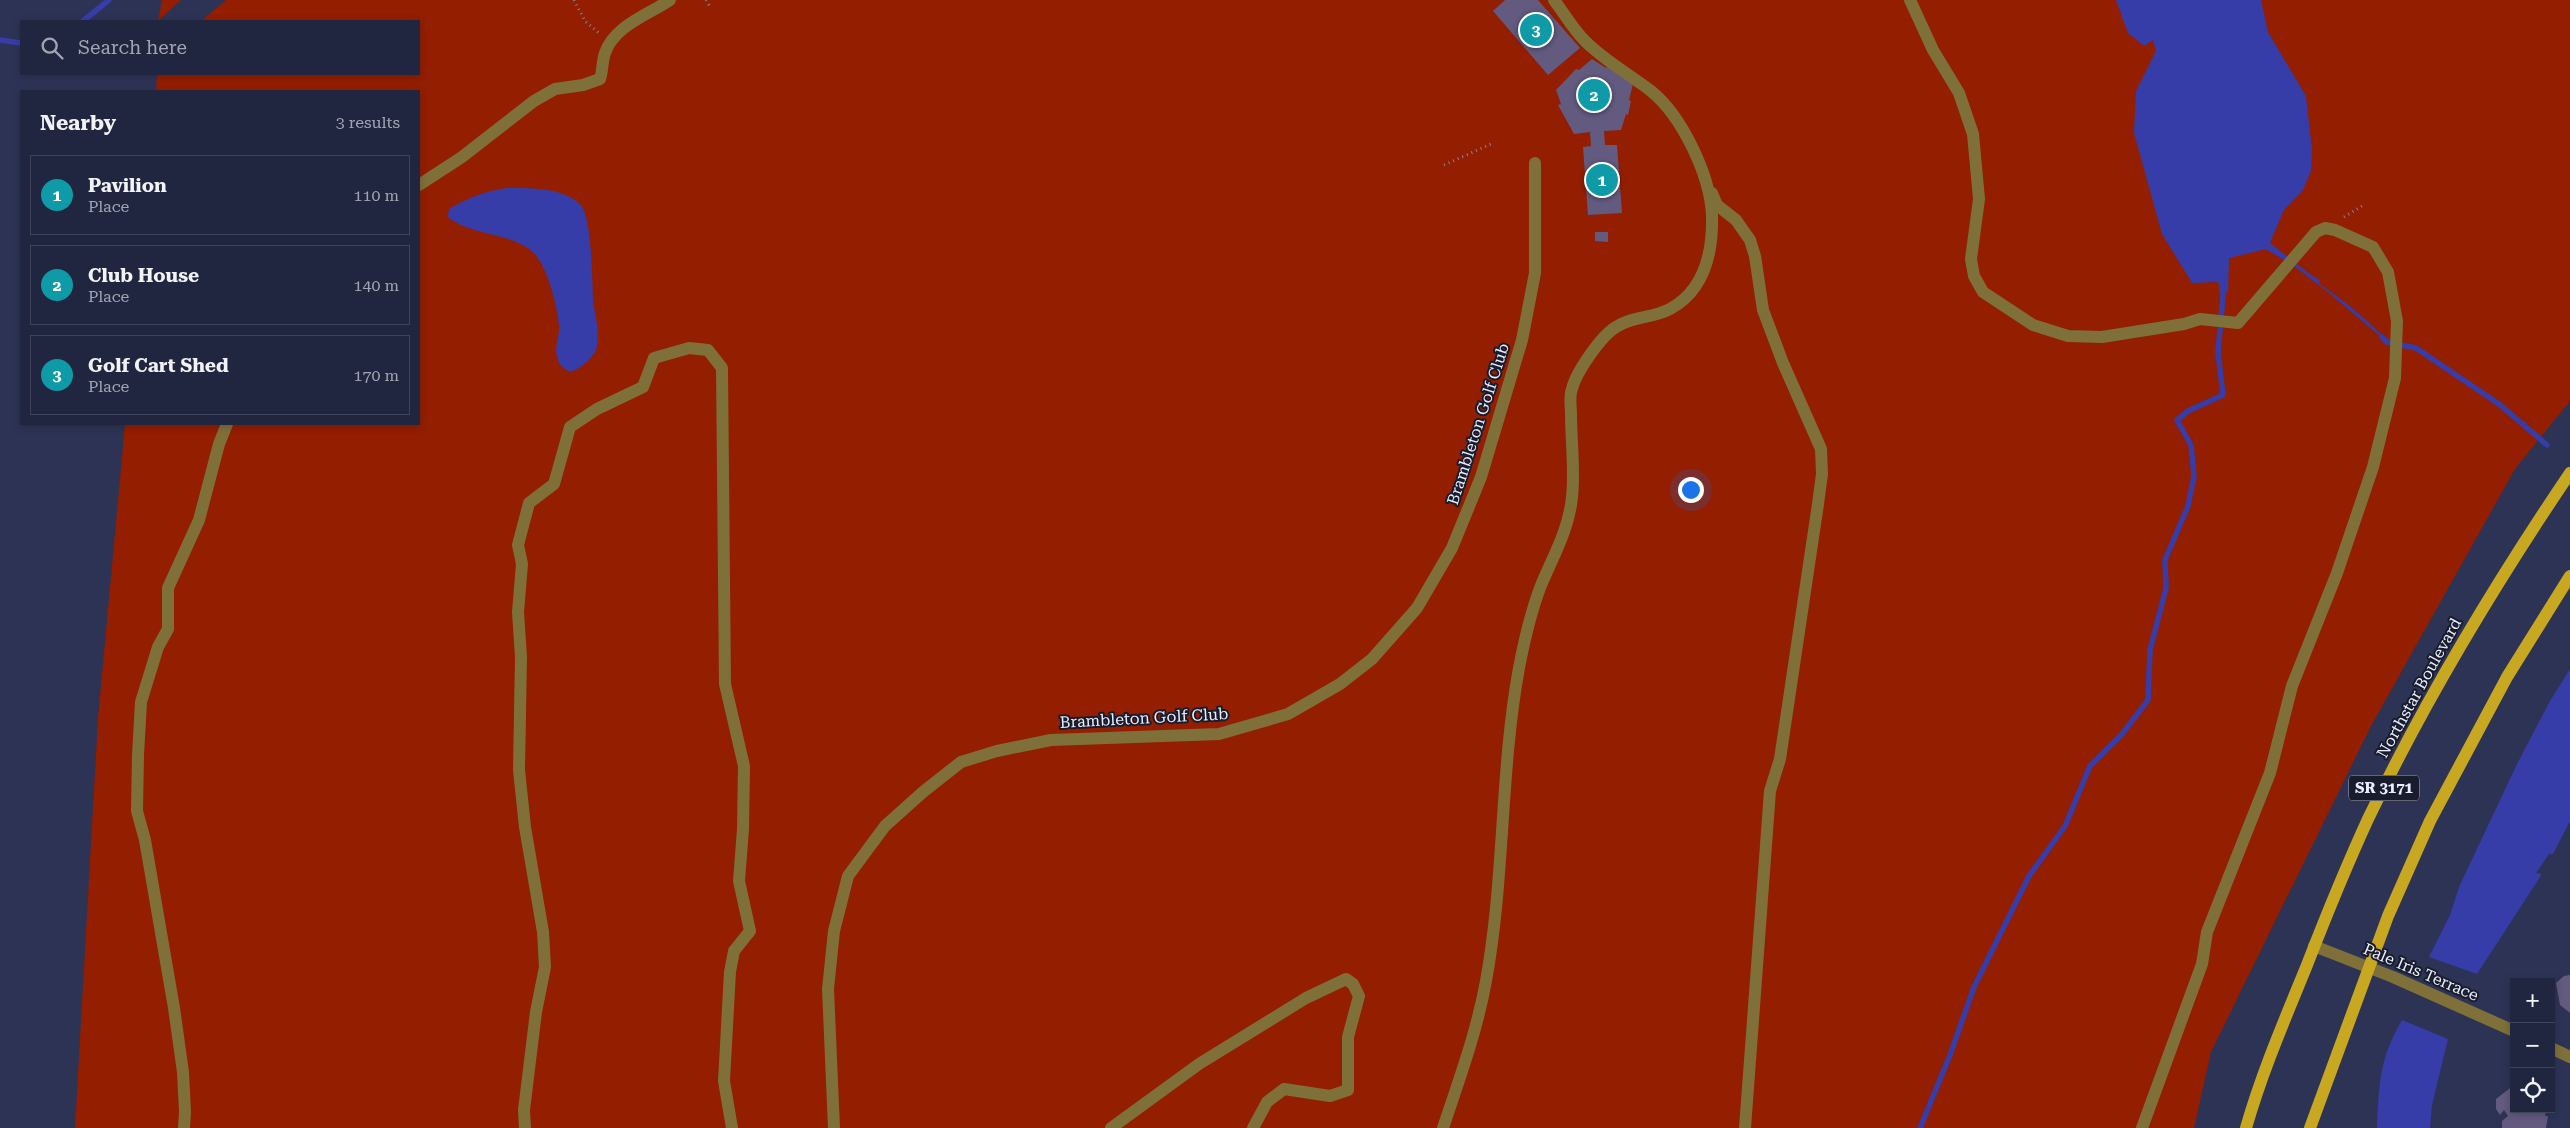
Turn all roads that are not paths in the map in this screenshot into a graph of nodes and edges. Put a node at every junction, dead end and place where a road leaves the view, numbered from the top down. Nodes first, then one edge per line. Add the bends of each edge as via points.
1 (670, 0) edge
2 (1554, 0) edge
3 (1910, 0) edge
4 (1535, 163) dead end
5 (420, 184) edge
6 (1708, 185) junction
7 (227, 425) edge
8 (2570, 473) edge
9 (2570, 576) edge
10 (2314, 946) junction
11 (2368, 967) junction
12 (2510, 1029) edge
13 (2555, 1050) edge
14 (2570, 1057) edge
15 (184, 1128) edge
16 (525, 1128) edge
17 (732, 1128) edge
18 (834, 1128) edge
19 (1111, 1128) edge
20 (1253, 1128) edge
21 (1443, 1128) edge
22 (1745, 1128) edge
23 (2142, 1128) edge
24 (2246, 1128) edge
25 (2310, 1128) edge

1 - 5 street via 622,29 613,39 604,54 600,79 555,89 534,101 462,157
2 - 6 street via 1582,39 1670,109
3 - 23 street via 1933,50 1959,93 1973,134 1979,198 1972,259 1974,276 1983,292 2033,325 2068,336 2102,336 2207,318 2238,322 2310,238 2325,228 2373,247 2388,272 2397,329 2395,378 2373,467 2337,573 2292,686 2270,773 2207,932 2202,964
4 - 18 street, Brambleton Golf Club via 1535,273 1522,340 1481,477 1452,548 1417,608 1372,659 1340,684 1288,714 1219,734 1051,740 997,751 961,762 885,826 848,876 834,931 828,989
6 - 21 street via 1712,246 1704,274 1688,295 1669,310 1615,327 1582,364 1571,391 1572,498 1559,549 1540,589 1519,668 1486,981 1464,1067
6 - 22 street via 1717,205 1736,220 1750,240 1763,310 1821,449 1822,474 1780,759 1770,791
7 - 15 street via 199,520 168,588 168,629 158,648 141,702 138,746 137,811 145,840 174,1008 184,1088
8 - 10 main road, Northstar Boulevard / SR 3171 via 2517,552 2438,682 2368,820
9 - 11 main road, SR 3171 via 2507,677 2430,821
10 - 11 street, Pale Iris Terrace
10 - 24 main road, Northstar Boulevard / SR 3171
11 - 12 street, Pale Iris Terrace
11 - 25 main road, SR 3171
13 - 14 street
16 - 17 street via 524,1110 545,967 543,932 519,770 522,657 518,612 522,564 518,545 529,503 554,484 570,428 597,409 642,387 654,358 689,348 708,350 722,368 725,684 744,766 739,881 750,931 734,951 730,972 724,1080
19 - 20 street via 1199,1064 1306,998 1346,979 1353,984 1359,996 1348,1037 1348,1090 1330,1096 1284,1089 1266,1102

